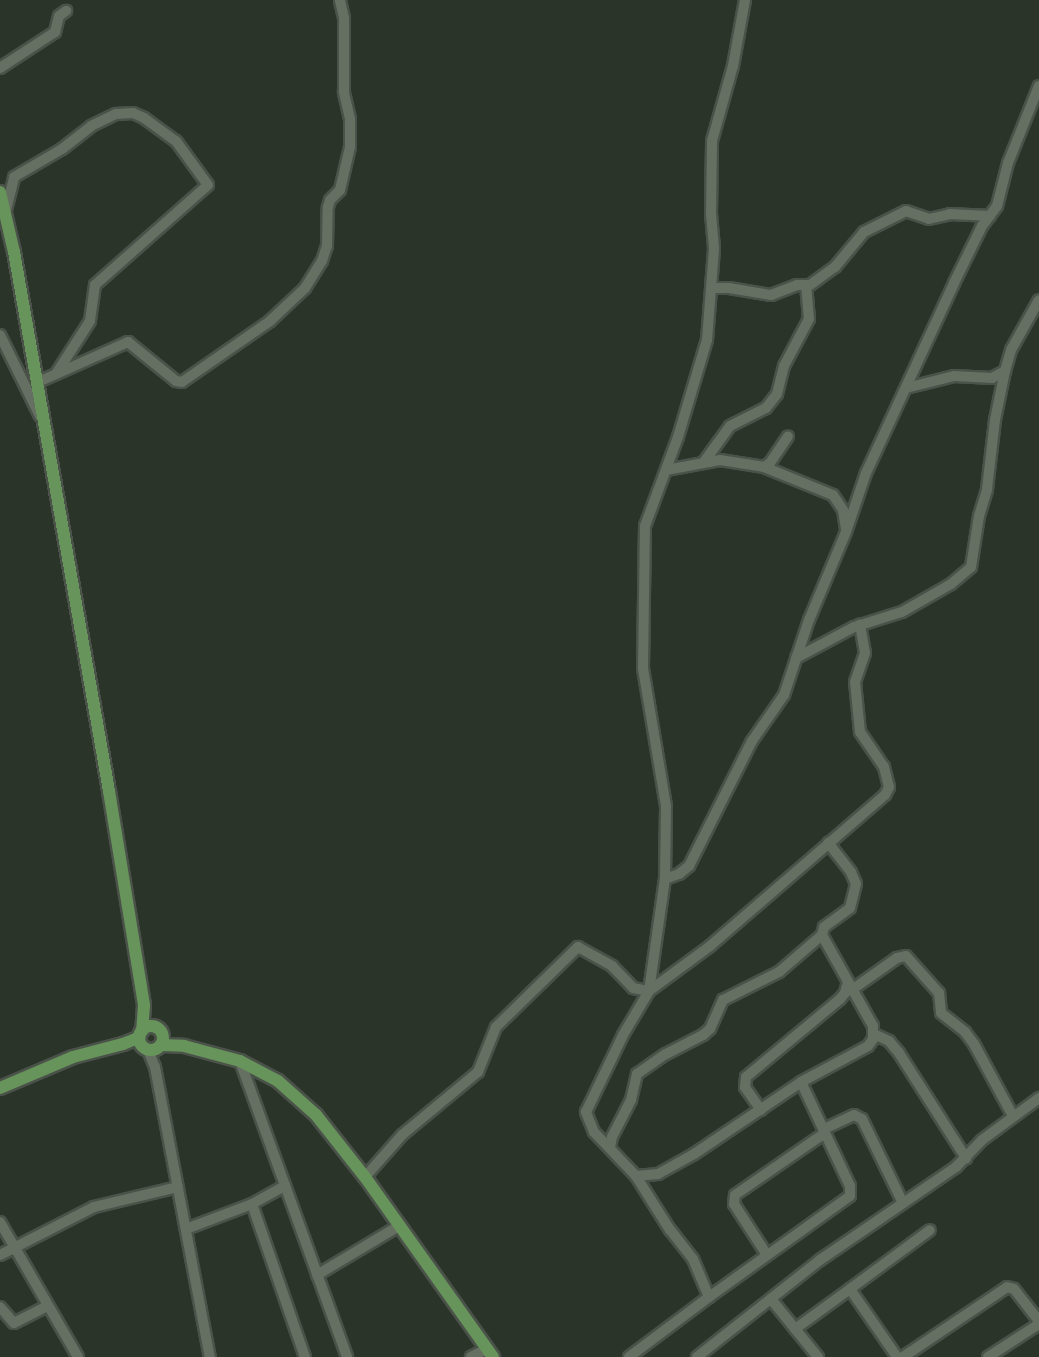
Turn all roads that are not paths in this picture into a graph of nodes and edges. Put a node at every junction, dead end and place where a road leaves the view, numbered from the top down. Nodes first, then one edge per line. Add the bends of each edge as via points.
1 (340, 0) edge
2 (745, 0) edge
3 (66, 11) dead end
4 (0, 68) edge
5 (1039, 86) edge
6 (0, 192) edge
7 (5, 214) junction
8 (990, 216) junction
9 (806, 285) junction
10 (712, 288) junction
11 (1039, 300) edge
12 (0, 335) edge
13 (1005, 372) junction
14 (56, 374) junction
15 (36, 383) junction
16 (906, 388) junction
17 (43, 422) junction
18 (788, 436) dead end
19 (704, 462) junction
20 (764, 467) junction
21 (666, 470) junction
22 (846, 532) junction
23 (860, 624) junction
24 (796, 659) junction
25 (828, 843) junction
26 (665, 879) junction
27 (822, 935) junction
28 (851, 986) junction
29 (649, 991) junction
30 (874, 1034) junction
31 (151, 1040) junction
32 (240, 1061) junction
33 (801, 1082) junction
34 (0, 1088) edge
35 (1039, 1098) edge
36 (761, 1110) junction
37 (1013, 1116) junction
38 (825, 1131) junction
39 (610, 1148) junction
40 (966, 1157) junction
41 (636, 1175) junction
42 (365, 1177) junction
43 (285, 1186) junction
44 (178, 1187) junction
45 (903, 1203) junction
46 (251, 1204) junction
47 (0, 1222) edge
48 (399, 1226) junction
49 (186, 1229) junction
50 (930, 1230) dead end
51 (14, 1246) junction
52 (0, 1255) edge
53 (767, 1255) junction
54 (317, 1275) junction
55 (850, 1289) junction
56 (709, 1297) junction
57 (771, 1299) junction
58 (48, 1306) junction
59 (0, 1307) edge
60 (1039, 1322) edge
61 (795, 1329) junction
62 (490, 1353) edge
63 (78, 1357) edge
64 (210, 1357) edge
65 (305, 1357) edge
66 (347, 1357) edge
67 (471, 1357) edge
68 (629, 1357) edge
69 (697, 1357) edge
70 (818, 1357) edge
71 (897, 1357) edge
72 (903, 1357) edge
73 (988, 1357) edge

1 - 14 street via 350,147 340,190 328,207 327,246 305,288 270,321 183,382 128,342
2 - 10 street via 712,141
3 - 4 street via 59,16 55,32
5 - 8 street
6 - 7 main road
7 - 14 street via 14,177 116,114 144,118 176,142 208,185 95,285 90,321
7 - 15 main road
8 - 9 street via 950,214 929,219 906,211 868,228 835,267
8 - 16 street
9 - 10 street via 771,295
9 - 19 street via 809,319 784,366 777,394 766,408 730,426
10 - 21 street via 707,340
11 - 13 street via 1011,350
12 - 17 street
13 - 16 street via 992,378 954,376
13 - 23 street via 971,567 902,612
14 - 15 street
15 - 17 main road
16 - 22 street via 867,472
17 - 31 main road
18 - 20 street
19 - 20 street
19 - 21 street
20 - 22 street via 833,495 843,510
21 - 26 street via 645,526 642,555 643,668 667,824
22 - 24 street
23 - 24 street
23 - 25 street via 865,653 855,682 860,732 884,767 889,787
24 - 26 street via 784,695 752,741 689,866
25 - 27 street via 851,872 856,891 850,908 824,927
25 - 29 street via 710,946
26 - 29 street
27 - 28 street
27 - 39 street via 779,972 723,1000 703,1035 637,1074
28 - 30 street
28 - 36 street via 746,1077 745,1087
28 - 37 street via 906,956 939,993 941,1013 974,1044
29 - 39 street via 586,1112 594,1132
29 - 42 street via 633,988 612,967 578,947 496,1027 478,1072 402,1135
30 - 33 street via 868,1046
30 - 40 street via 889,1041 899,1053
31 - 32 main road
31 - 34 main road via 74,1057
31 - 44 street
32 - 42 main road via 278,1081 316,1115
32 - 43 street
33 - 36 street
33 - 38 street
35 - 37 street
36 - 41 street via 658,1174
37 - 40 street
38 - 45 street via 854,1115 862,1119
38 - 53 street via 850,1186 850,1196
38 - 53 street via 735,1195 734,1204
39 - 41 street
40 - 45 street
41 - 56 street via 693,1259
42 - 48 main road
43 - 46 street
43 - 54 street
44 - 49 street
44 - 51 street via 94,1207
45 - 57 street
46 - 49 street
46 - 65 street
47 - 51 street
48 - 54 street
48 - 62 main road
49 - 64 street
50 - 55 street
51 - 52 street
51 - 58 street
53 - 56 street
54 - 66 street
55 - 61 street
55 - 71 street
56 - 68 street
57 - 61 street
57 - 69 street
58 - 59 street via 14,1323
58 - 63 street
60 - 72 street via 1014,1289 1007,1287
60 - 73 street
61 - 70 street
62 - 67 street

